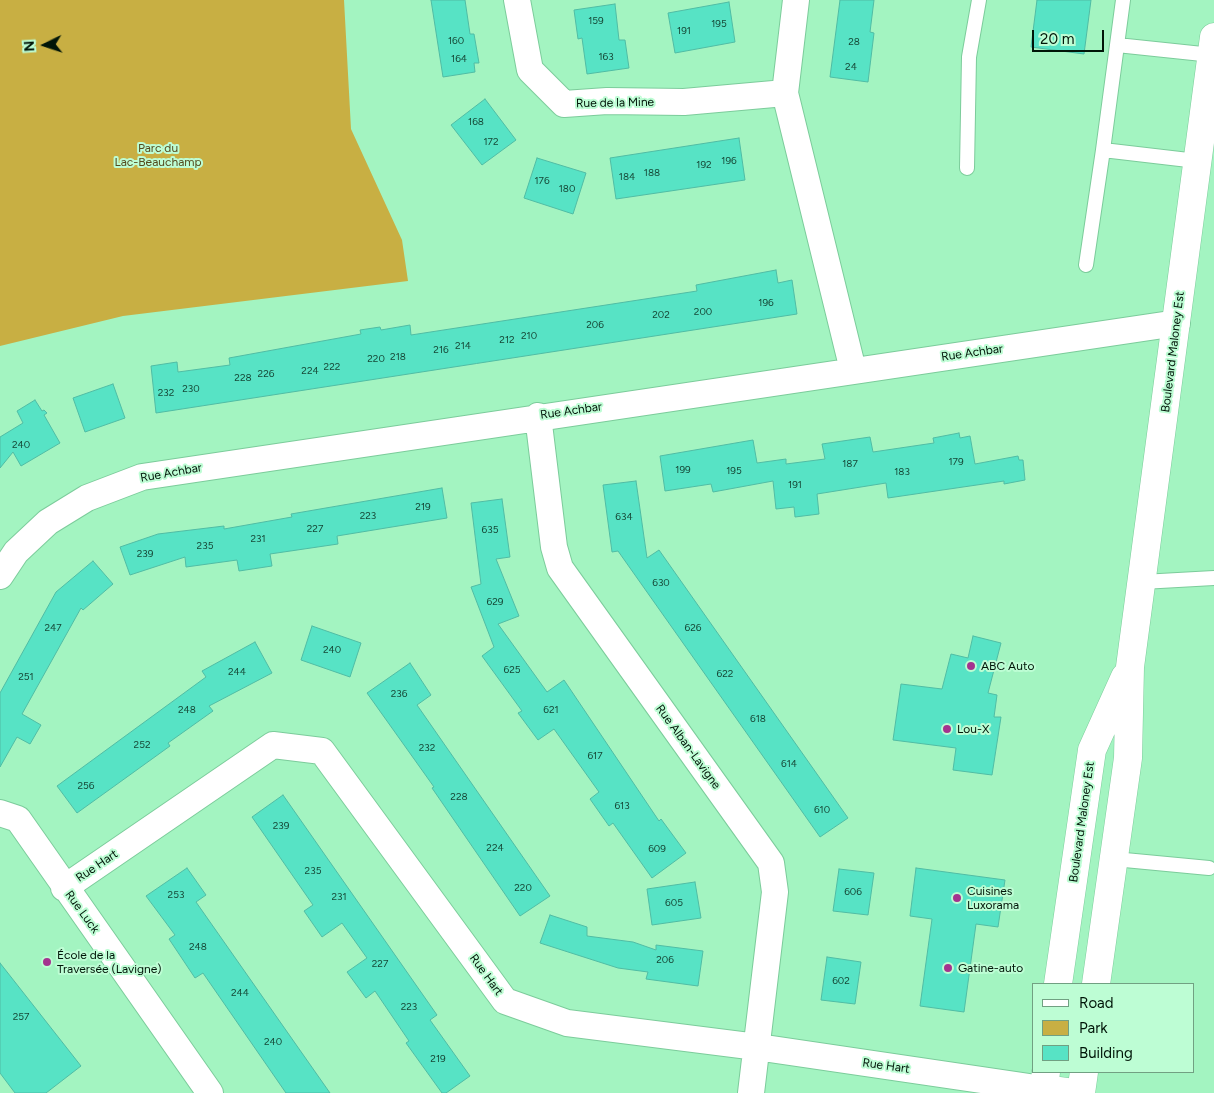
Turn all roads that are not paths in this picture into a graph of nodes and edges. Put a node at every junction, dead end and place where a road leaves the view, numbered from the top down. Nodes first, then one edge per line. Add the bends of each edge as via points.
1 (517, 0) edge
2 (796, 0) edge
3 (979, 0) edge
4 (1123, 0) edge
5 (1117, 44) junction
6 (1213, 46) edge
7 (785, 93) junction
8 (1204, 147) edge
9 (1102, 150) junction
10 (967, 168) dead end
11 (1086, 265) dead end
12 (1177, 323) junction
13 (853, 370) junction
14 (538, 416) junction
15 (0, 576) edge
16 (1214, 578) edge
17 (1142, 582) junction
18 (1130, 667) junction
19 (0, 813) edge
20 (1114, 858) junction
21 (1209, 868) dead end
22 (64, 888) junction
23 (1058, 983) edge
24 (1096, 983) edge
25 (758, 1047) junction
26 (1084, 1073) edge
27 (1044, 1085) edge
28 (210, 1093) edge
29 (751, 1093) edge
30 (1074, 1093) edge
31 (1082, 1093) edge

1 - 7 street, Rue de la Mine via 530,70 564,104 684,102
2 - 7 street
3 - 10 lane via 970,57
4 - 5 lane
5 - 6 lane
5 - 9 lane
6 - 8 main road, Boulevard Maloney Est
7 - 13 street
8 - 9 lane
8 - 12 main road, Boulevard Maloney Est
9 - 11 lane
12 - 13 street, Rue Achbar
12 - 17 main road, Boulevard Maloney Est
13 - 14 street, Rue Achbar
14 - 15 street, Rue Achbar via 142,477 87,498 48,522 16,552
14 - 25 street, Rue Alban-Lavigne via 554,547 560,568 770,863 776,892
16 - 17 lane
17 - 18 main road, Boulevard Maloney Est
18 - 20 main road, Boulevard Maloney Est via 1128,758
18 - 23 main road, Boulevard Maloney Est via 1092,750
19 - 22 street, Rue Luck via 18,819
20 - 21 lane
20 - 24 main road, Boulevard Maloney Est
22 - 25 street, Rue Hart via 273,745 322,751 505,1001 567,1023
22 - 28 street, Rue Luck
25 - 27 street, Rue Hart
25 - 29 street, Rue Alban-Lavigne
26 - 31 main road
27 - 30 main road, Rue Hart

